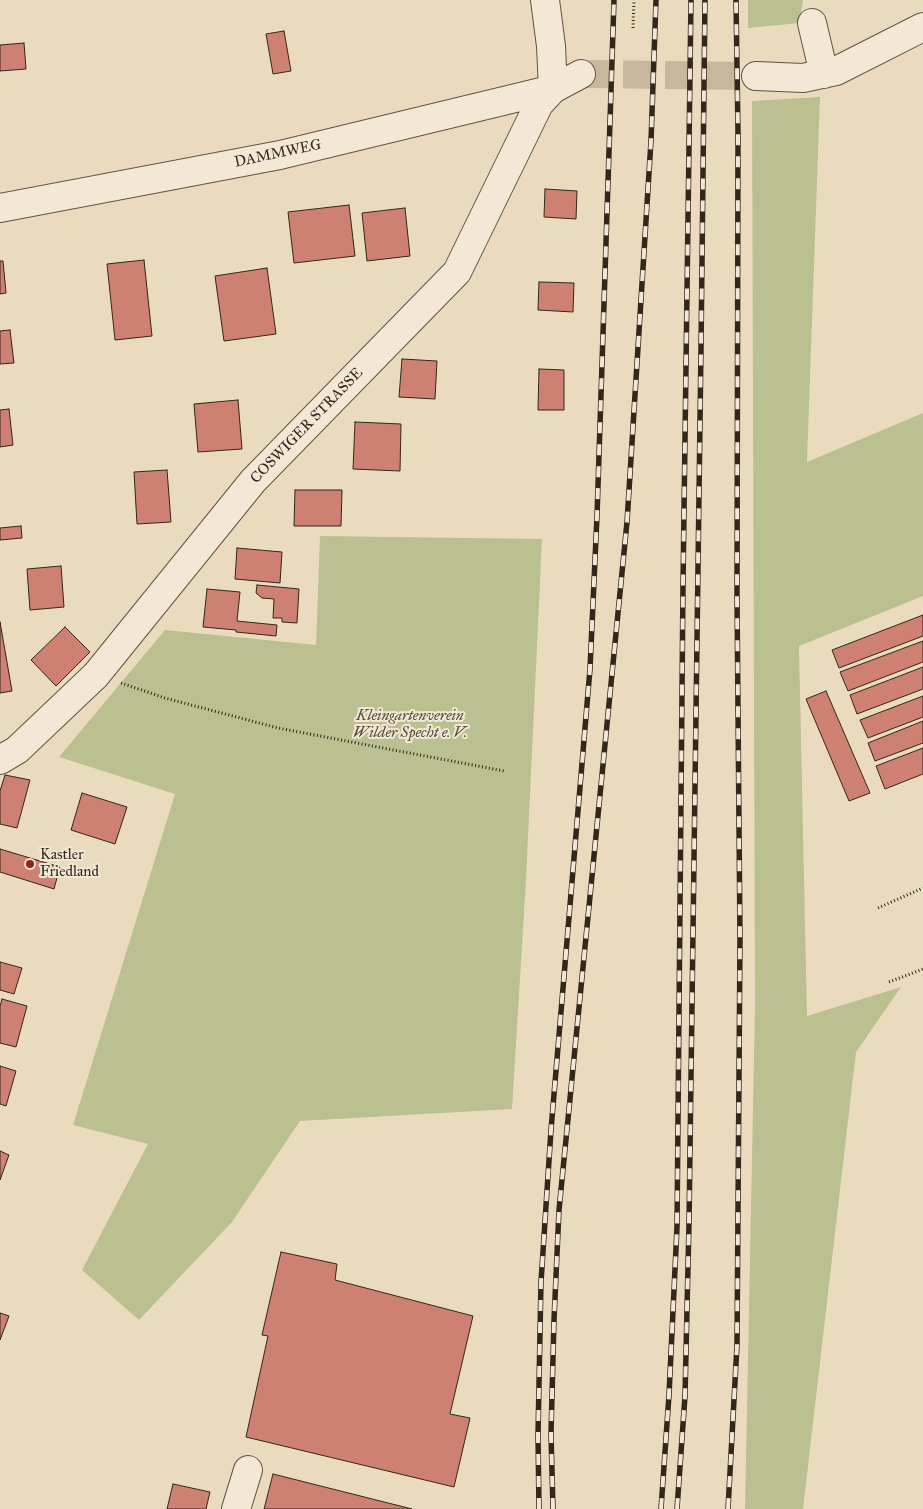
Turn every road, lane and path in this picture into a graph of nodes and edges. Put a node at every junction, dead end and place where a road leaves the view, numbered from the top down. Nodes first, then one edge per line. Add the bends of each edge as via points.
1 (545, 0) edge
2 (634, 0) edge
3 (812, 23) dead end
4 (923, 27) edge
5 (633, 28) dead end
6 (581, 74) tunnel mouth
7 (824, 74) junction
8 (756, 76) tunnel mouth
9 (553, 89) junction
10 (0, 208) edge
11 (96, 676) junction
12 (0, 760) edge
13 (504, 771) dead end
14 (923, 888) edge
15 (878, 908) dead end
16 (923, 969) edge
17 (889, 982) dead end
18 (248, 1470) dead end
19 (236, 1509) edge

1 - 9 street
2 - 5 path
3 - 7 street
4 - 7 street
6 - 9 street, COSWIGER STRASSE
7 - 8 street via 803,78
9 - 10 street, DAMMWEG via 280,155
9 - 11 street, COSWIGER STRASSE via 530,122 457,272 253,481
11 - 12 street, COSWIGER STRASSE via 17,750
11 - 13 path via 278,728
14 - 15 path
16 - 17 path
18 - 19 street

